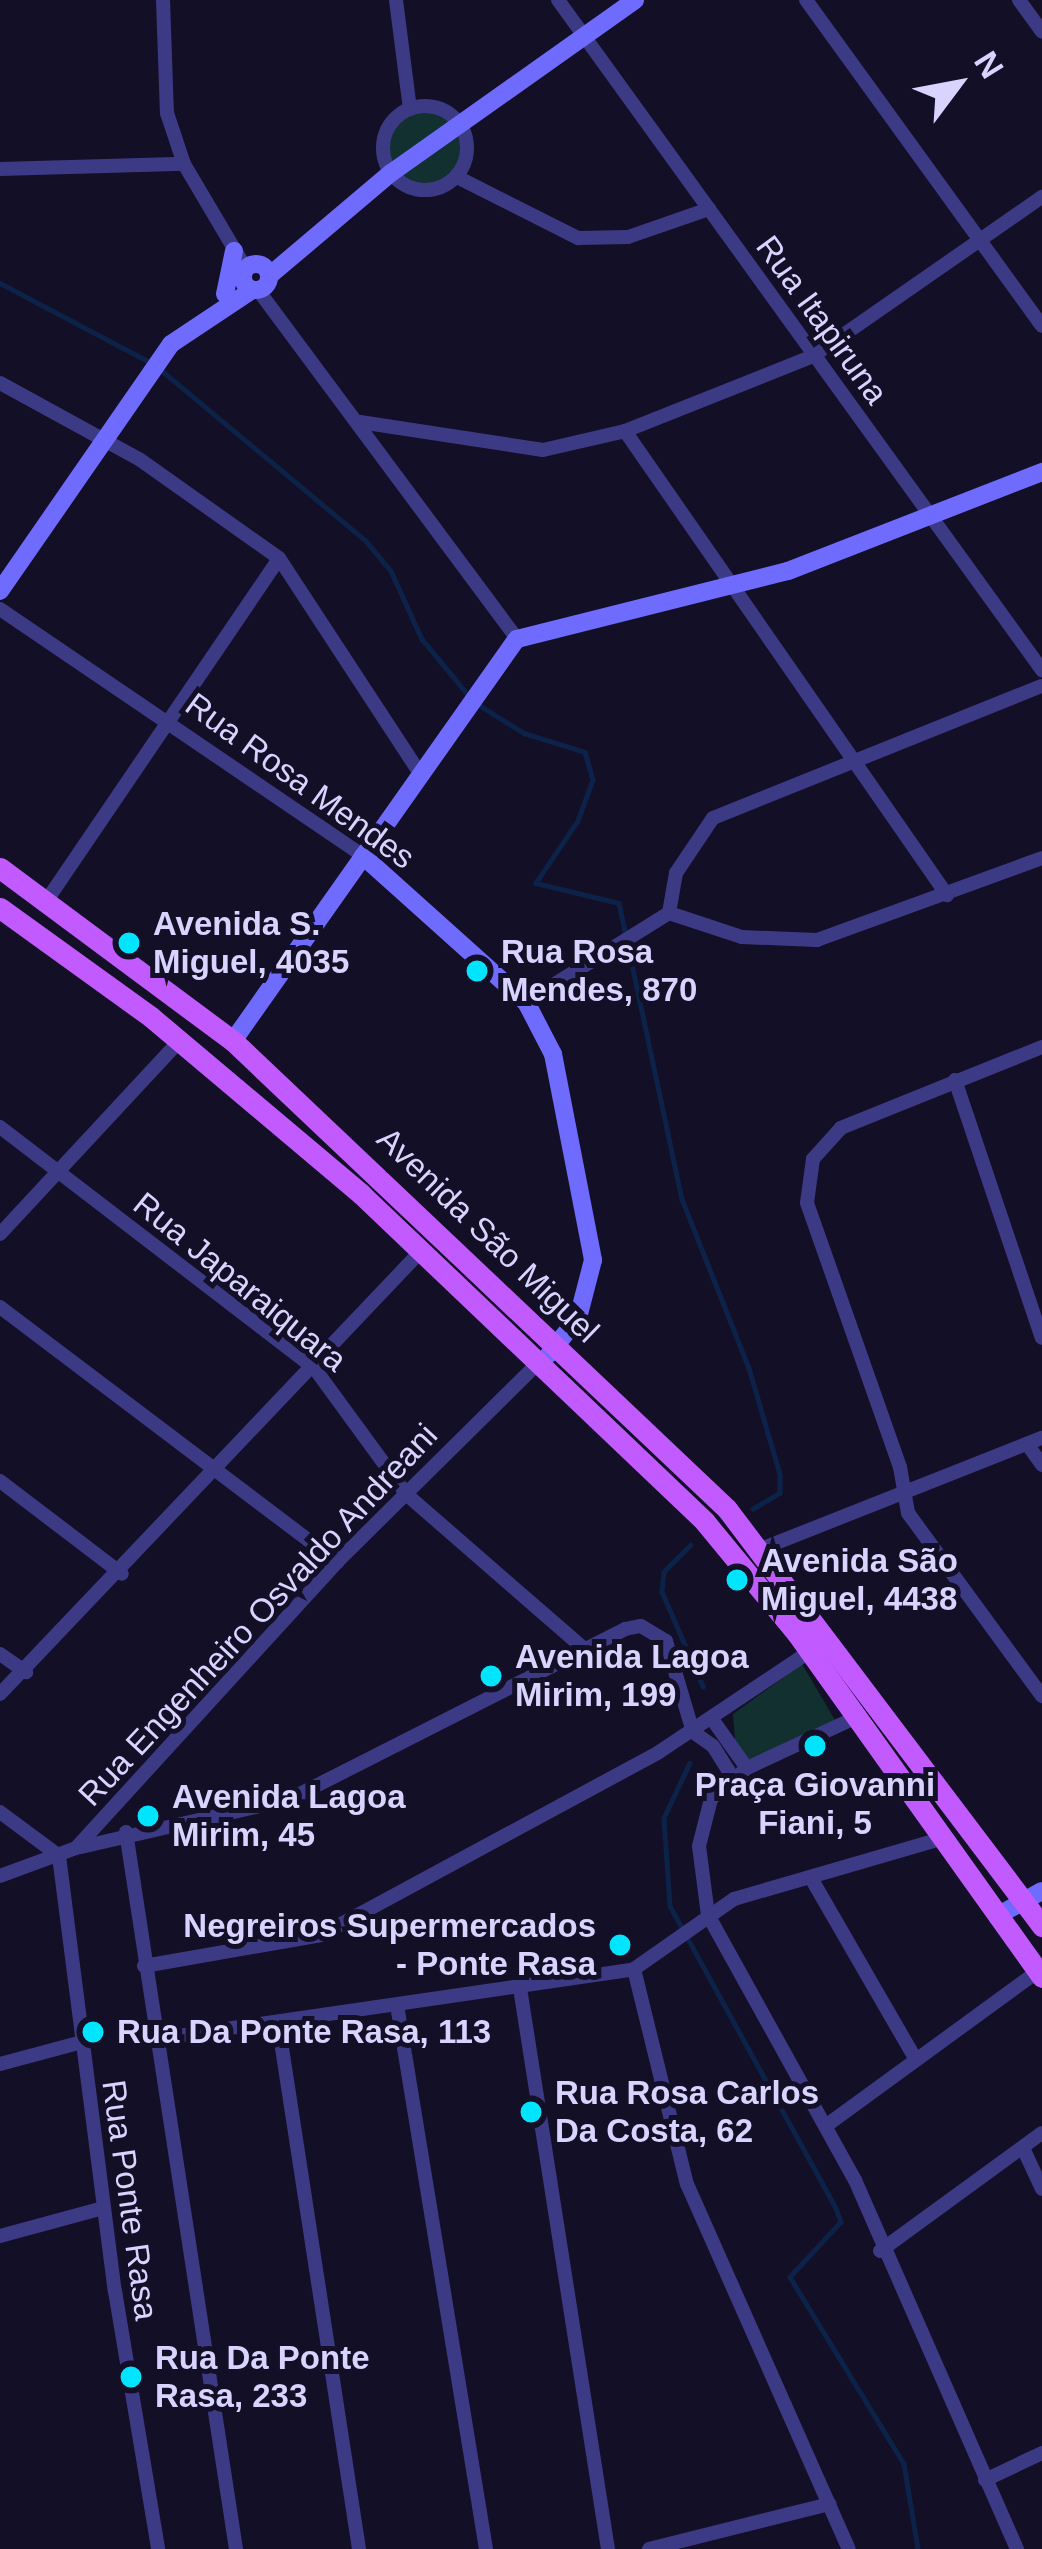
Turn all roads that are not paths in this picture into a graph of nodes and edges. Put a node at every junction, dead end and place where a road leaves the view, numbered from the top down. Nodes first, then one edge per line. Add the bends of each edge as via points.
1 (163, 0) edge
2 (396, 0) edge
3 (558, 0) edge
4 (635, 0) edge
5 (806, 0) edge
6 (1019, 0) edge
7 (1042, 32) edge
8 (584, 36) junction
9 (410, 109) junction
10 (460, 124) junction
11 (184, 164) junction
12 (0, 169) edge
13 (391, 172) junction
14 (457, 177) junction
15 (1042, 197) edge
16 (709, 209) junction
17 (982, 241) junction
18 (234, 251) junction
19 (260, 278) junction
20 (225, 294) junction
21 (208, 312) junction
22 (1042, 326) edge
23 (813, 356) junction
24 (0, 383) edge
25 (360, 422) junction
26 (625, 431) junction
27 (101, 441) junction
28 (1042, 472) edge
29 (931, 515) junction
30 (279, 558) junction
31 (734, 587) junction
32 (0, 592) edge
33 (0, 609) edge
34 (517, 639) junction
35 (1042, 670) edge
36 (1042, 686) edge
37 (168, 723) junction
38 (854, 756) junction
39 (419, 772) junction
40 (363, 856) junction
41 (1042, 858) edge
42 (0, 868) edge
43 (947, 896) junction
44 (46, 900) junction
45 (0, 908) edge
46 (669, 913) junction
47 (526, 1002) junction
48 (151, 1017) junction
49 (180, 1040) junction
50 (233, 1041) junction
51 (1042, 1047) edge
52 (955, 1080) junction
53 (0, 1127) edge
54 (61, 1172) junction
55 (0, 1234) edge
56 (421, 1251) junction
57 (0, 1307) edge
58 (1042, 1338) edge
59 (558, 1346) junction
60 (538, 1363) junction
61 (315, 1370) junction
62 (1034, 1441) edge
63 (1042, 1465) edge
64 (217, 1469) junction
65 (0, 1481) edge
66 (900, 1493) junction
67 (406, 1494) junction
68 (761, 1549) junction
69 (337, 1562) junction
70 (122, 1574) junction
71 (583, 1647) junction
72 (809, 1652) junction
73 (0, 1654) edge
74 (26, 1672) junction
75 (1035, 1674) edge
76 (0, 1694) edge
77 (1042, 1696) edge
78 (877, 1703) junction
79 (712, 1719) junction
80 (854, 1720) junction
81 (693, 1732) junction
82 (747, 1768) junction
83 (732, 1776) junction
84 (0, 1812) edge
85 (126, 1832) junction
86 (940, 1839) junction
87 (76, 1848) junction
88 (58, 1856) junction
89 (0, 1876) edge
90 (811, 1878) junction
91 (1032, 1895) edge
92 (998, 1916) junction
93 (705, 1918) junction
94 (1042, 1926) edge
95 (144, 1966) junction
96 (634, 1969) junction
97 (1040, 1974) edge
98 (520, 1988) junction
99 (397, 2005) junction
100 (278, 2022) junction
101 (157, 2039) junction
102 (82, 2042) junction
103 (916, 2060) junction
104 (0, 2064) edge
105 (827, 2125) junction
106 (1042, 2133) edge
107 (1023, 2148) junction
108 (1042, 2189) edge
109 (103, 2208) junction
110 (0, 2236) edge
111 (880, 2251) junction
112 (1042, 2453) edge
113 (985, 2480) junction
114 (829, 2504) junction
115 (158, 2549) edge
116 (236, 2549) edge
117 (359, 2549) edge
118 (485, 2549) edge
119 (608, 2549) edge
120 (649, 2549) edge
121 (849, 2549) edge
122 (1017, 2549) edge

1 - 11 street via 162,81
2 - 9 street
3 - 8 street, Rua Itapiruna
4 - 8 main road
5 - 17 street
6 - 7 street
8 - 10 main road
8 - 16 street, Rua Itapiruna
9 - 10 street via 438,108
9 - 13 street via 385,136
10 - 13 main road
10 - 14 street via 467,157
11 - 12 street
11 - 18 street
13 - 14 street via 423,191
13 - 19 main road
14 - 16 street via 578,238 628,237
15 - 17 street
16 - 23 street, Rua Itapiruna
17 - 22 street
17 - 23 street
18 - 19 street
18 - 20 main road
19 - 20 main road
19 - 21 main road
19 - 25 street
20 - 21 main road
21 - 27 main road via 171,344
23 - 26 street
23 - 29 street, Rua Itapiruna
24 - 27 street
25 - 26 street via 524,449
25 - 34 street
26 - 31 street
27 - 30 street
27 - 32 main road
28 - 29 main road
29 - 31 main road
29 - 35 street, Rua Itapiruna
30 - 37 street
30 - 39 street
31 - 34 main road
31 - 38 street
33 - 37 street, Rua Rosa Mendes
34 - 39 main road
36 - 38 street
37 - 40 street, Rua Rosa Mendes
37 - 44 street
38 - 43 street
38 - 46 street via 713,818 676,872
39 - 40 main road
40 - 47 main road, Rua Rosa Mendes
40 - 50 main road
41 - 43 street
42 - 44 main road, Avenida São Miguel
43 - 46 street via 796,941 742,938
44 - 50 main road, Avenida São Miguel
45 - 48 main road, Avenida São Miguel
46 - 47 street
47 - 59 main road, Rua Rosa Mendes via 566,1098 592,1246 586,1299
48 - 49 main road, Avenida São Miguel
48 - 50 main road via 215,1055
49 - 54 street
49 - 56 main road, Avenida São Miguel
50 - 59 main road, Avenida São Miguel
51 - 52 street
52 - 58 street
52 - 66 street via 841,1128 807,1176 807,1203 900,1467
53 - 54 street, Rua Japaraiquara
54 - 55 street
54 - 61 street, Rua Japaraiquara
56 - 60 main road, Avenida São Miguel
56 - 61 street
57 - 64 street
59 - 60 main road, Rua Rosa Mendes
59 - 68 main road, Avenida São Miguel
60 - 67 street, Rua Engenheiro Osvaldo Andreani
60 - 72 main road, Avenida São Miguel via 705,1522
61 - 64 street
61 - 67 street, Rua Japaraiquara
62 - 63 street
62 - 66 street
64 - 69 street
64 - 70 street
65 - 70 street
66 - 68 street
66 - 75 street via 922,1537
67 - 69 street, Rua Engenheiro Osvaldo Andreani
67 - 71 street, Rua Japaraiquara
68 - 78 main road, Avenida São Miguel
69 - 87 street, Rua Engenheiro Osvaldo Andreani
70 - 74 street
71 - 81 street via 625,1629 654,1631 675,1654
71 - 85 street via 290,1799
72 - 79 street
72 - 80 main road, Avenida São Miguel
73 - 74 street
74 - 76 street
75 - 77 street
78 - 80 street
78 - 91 main road, Avenida São Miguel
79 - 81 street
79 - 82 street
80 - 82 street
80 - 86 main road, Avenida São Miguel
81 - 83 street via 718,1751
81 - 95 street via 321,1935
82 - 83 street
83 - 93 street via 702,1821
84 - 88 street
85 - 87 street
85 - 95 street
86 - 90 street
86 - 92 main road, Avenida São Miguel
87 - 88 street, Rua Engenheiro Osvaldo Andreani
88 - 89 street, Rua Engenheiro Osvaldo Andreani
88 - 102 street, Rua Ponte Rasa
90 - 93 street via 734,1899
90 - 103 street
91 - 92 main road
91 - 94 main road, Avenida São Miguel
92 - 97 main road, Avenida São Miguel
93 - 96 street
93 - 105 street
95 - 101 street
96 - 98 street
96 - 114 street via 687,2184
97 - 103 street
98 - 99 street
98 - 119 street
99 - 100 street
99 - 118 street
100 - 101 street
100 - 117 street
101 - 116 street
102 - 104 street
102 - 109 street, Rua Ponte Rasa
103 - 105 street
105 - 111 street
106 - 107 street
107 - 108 street
107 - 111 street
109 - 110 street
109 - 115 street, Rua Ponte Rasa
111 - 113 street
112 - 113 street
113 - 122 street
114 - 120 street
114 - 121 street

